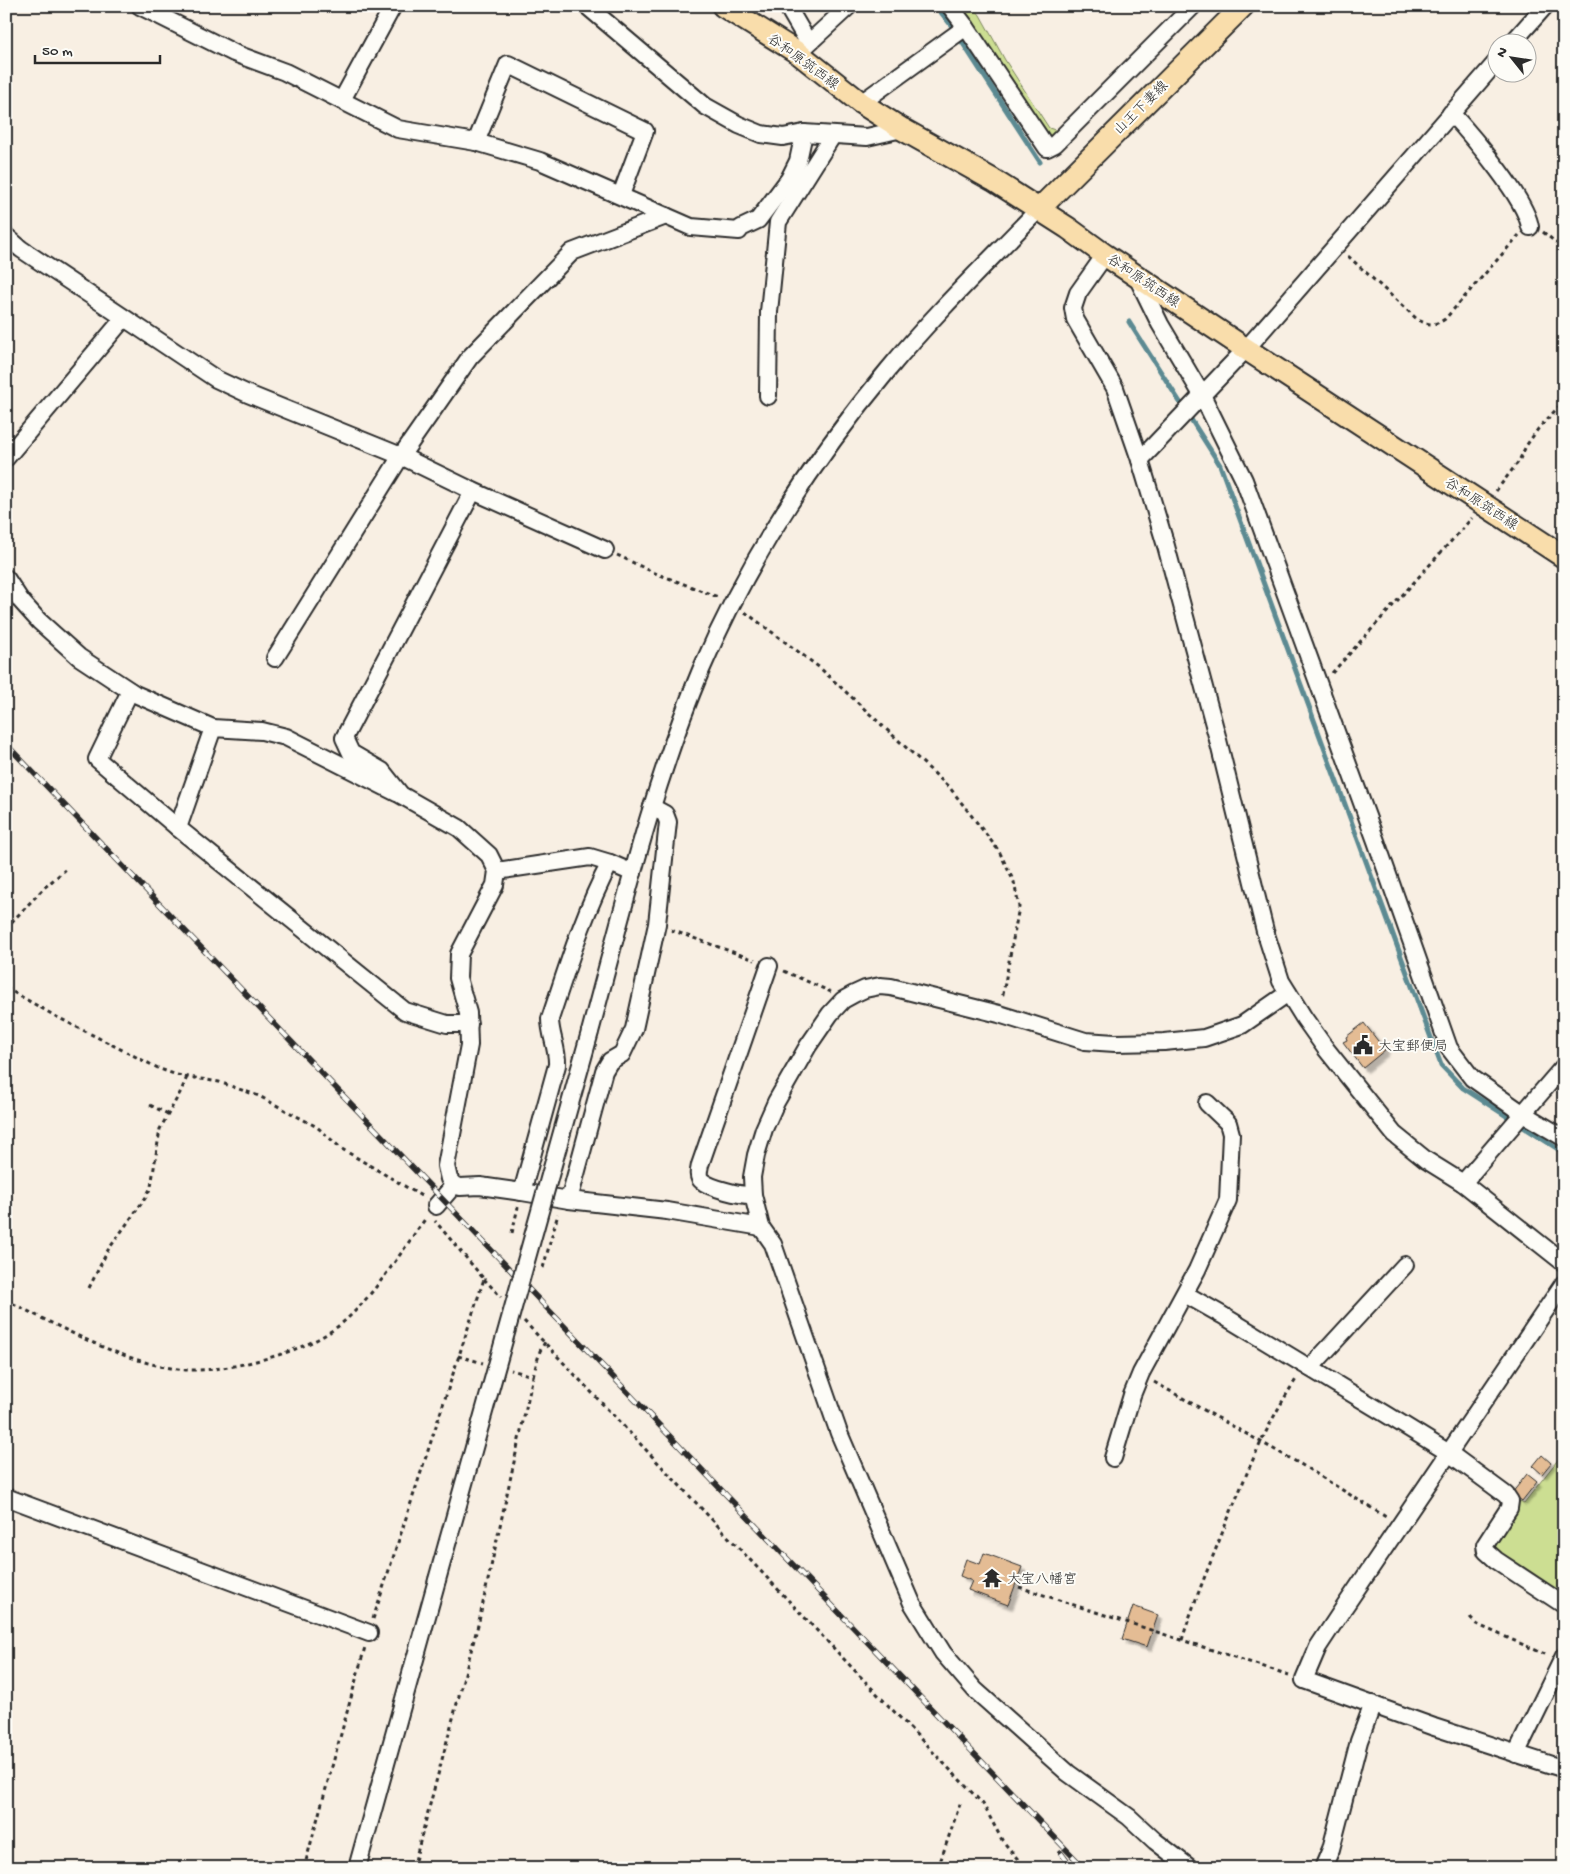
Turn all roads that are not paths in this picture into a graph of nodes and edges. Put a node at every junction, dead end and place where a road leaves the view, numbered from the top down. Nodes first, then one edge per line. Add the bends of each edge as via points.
1 (140, 6) edge
2 (393, 6) edge
3 (587, 6) edge
4 (723, 6) edge
5 (787, 6) edge
6 (849, 6) edge
7 (950, 6) edge
8 (1193, 6) edge
9 (1243, 6) edge
10 (1544, 6) edge
11 (966, 27) junction
12 (1522, 32) edge
13 (803, 48) junction
14 (1488, 71) edge
15 (342, 100) junction
16 (861, 103) junction
17 (1451, 113) junction
18 (902, 129) junction
19 (804, 133) junction
20 (832, 135) junction
21 (476, 142) junction
22 (621, 195) junction
23 (1039, 209) junction
24 (666, 216) junction
25 (1530, 227) road end
26 (6, 236) edge
27 (1105, 255) junction
28 (1136, 275) junction
29 (124, 318) junction
30 (1246, 349) junction
31 (1202, 395) junction
32 (768, 396) dead end
33 (401, 456) junction
34 (6, 458) edge
35 (1140, 460) junction
36 (473, 491) junction
37 (605, 550) road end
38 (1564, 557) edge
39 (6, 578) edge
40 (275, 658) dead end
41 (130, 691) junction
42 (213, 728) junction
43 (344, 738) junction
44 (334, 761) junction
45 (401, 795) junction
46 (652, 807) junction
47 (178, 828) junction
48 (610, 862) junction
49 (497, 871) junction
50 (633, 873) junction
51 (769, 966) road end
52 (1288, 993) junction
53 (469, 1024) junction
54 (1564, 1066) edge
55 (1207, 1103) dead end
56 (1522, 1113) junction
57 (1564, 1138) edge
58 (1463, 1183) junction
59 (454, 1185) junction
60 (522, 1192) junction
61 (753, 1196) junction
62 (566, 1200) junction
63 (433, 1209) road end
64 (761, 1227) junction
65 (1564, 1263) edge
66 (1405, 1265) dead end
67 (1564, 1282) edge
68 (1184, 1294) junction
69 (1308, 1366) junction
70 (1449, 1453) junction
71 (1113, 1458) dead end
72 (6, 1497) edge
73 (1564, 1605) edge
74 (369, 1633) road end
75 (1562, 1659) edge
76 (1373, 1704) junction
77 (1516, 1754) junction
78 (1564, 1769) edge
79 (357, 1868) edge
80 (1190, 1868) edge
81 (1323, 1868) edge

1 - 15 street via 234,53 285,72
2 - 15 street
3 - 19 street via 705,106 761,134 783,137
4 - 13 main road, 谷和原筑西線
5 - 13 street
6 - 13 street
7 - 11 street
8 - 11 street via 1055,144 1047,148
9 - 23 main road, 山王下妻線
10 - 12 street
11 - 16 street
13 - 16 main road, 谷和原筑西線
14 - 17 street
15 - 21 street via 398,129
16 - 18 main road, 谷和原筑西線
17 - 25 street via 1489,158 1529,218
17 - 30 street
18 - 20 street via 867,137
18 - 23 main road, 谷和原筑西線
19 - 20 street
19 - 24 street via 798,161 789,179 758,220 739,231 691,227
20 - 32 street via 778,222 769,312
21 - 22 street via 540,161
21 - 22 street via 508,64 645,131
22 - 24 street
23 - 27 main road, 谷和原筑西線
23 - 46 street via 888,369 841,429 772,533 701,670
24 - 33 street via 572,252 470,357
26 - 29 street
27 - 28 main road, 谷和原筑西線
27 - 35 street via 1078,293 1073,308 1075,319 1115,388
28 - 30 main road, 谷和原筑西線
28 - 31 street via 1160,324
29 - 33 street via 216,379
29 - 34 street
30 - 31 street
30 - 38 main road, 谷和原筑西線
31 - 35 street
31 - 56 street via 1244,480 1449,1048 1472,1078
33 - 36 street
33 - 40 street
35 - 52 street via 1204,688 1265,931 1276,969
36 - 37 street
36 - 43 street
39 - 41 street via 39,621 80,657
41 - 42 street
41 - 47 street via 98,759
42 - 44 street via 262,731 286,737
42 - 47 street
43 - 44 street
43 - 45 street via 351,753 382,771
44 - 45 street
45 - 49 street via 459,828 489,855
46 - 50 street
46 - 62 street via 665,814 668,822 657,924 634,1029 622,1054 610,1061 604,1071
47 - 53 street via 405,1011 447,1024
48 - 49 street via 590,857
48 - 50 street
48 - 60 street via 574,945 550,1018 558,1053 557,1065
49 - 53 street via 495,885 459,954 458,978
50 - 79 street, bridge
51 - 61 street via 699,1175 703,1182 732,1193
52 - 58 street via 1326,1049 1394,1134 1426,1160
52 - 61 street via 1242,1025 1204,1038 1115,1043 1085,1041 1000,1014 891,987 864,989 843,1000 830,1014 776,1102 756,1155
53 - 59 street via 469,1045 446,1166
54 - 56 street
55 - 68 street via 1228,1123 1231,1134 1228,1200
56 - 57 street
56 - 58 street
58 - 65 street
59 - 60 street
59 - 63 street
60 - 62 street
61 - 64 street
62 - 64 street via 667,1211
64 - 80 street via 773,1244 843,1442 912,1603 943,1653 975,1690 1061,1767 1129,1817
66 - 69 street
67 - 70 street
68 - 69 street
68 - 71 street via 1140,1376
69 - 70 street
70 - 73 street via 1510,1501 1509,1508 1485,1545 1486,1551
70 - 76 street via 1318,1647 1304,1680
72 - 74 street
75 - 77 street
76 - 77 street
76 - 81 street via 1359,1741
77 - 78 street

